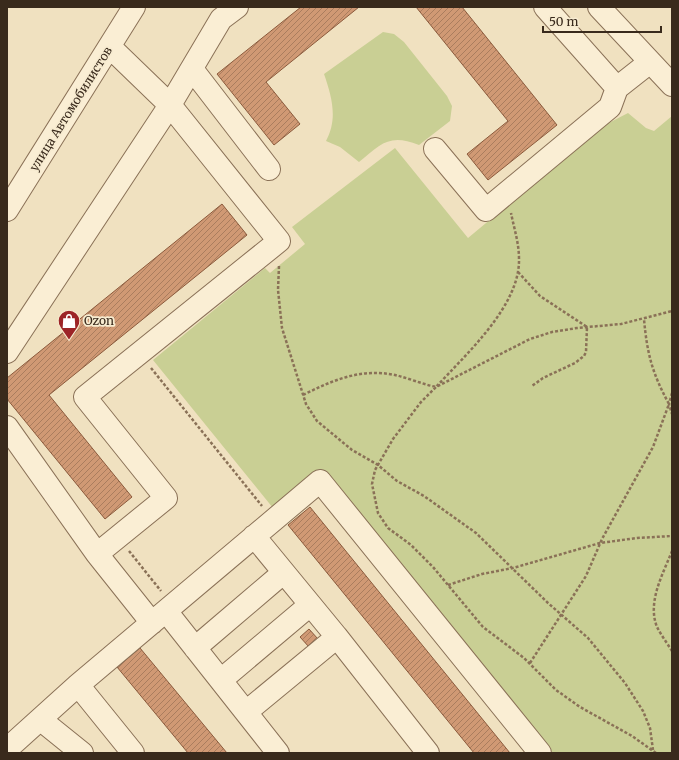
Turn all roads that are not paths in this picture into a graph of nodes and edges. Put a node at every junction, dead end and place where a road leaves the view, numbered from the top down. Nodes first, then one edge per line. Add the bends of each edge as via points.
1 (134, 7) edge
2 (545, 7) edge
3 (599, 7) edge
4 (228, 11) edge
5 (110, 47) junction
6 (650, 62) junction
7 (192, 69) junction
8 (672, 85) edge
9 (617, 88) junction
10 (170, 105) junction
11 (435, 149) dead end
12 (269, 169) dead end
13 (7, 210) edge
14 (7, 352) edge
15 (7, 427) edge
16 (254, 536) junction
17 (97, 554) junction
18 (283, 574) junction
19 (310, 605) junction
20 (161, 609) junction
21 (337, 637) junction
22 (195, 648) junction
23 (220, 680) junction
24 (78, 685) junction
25 (246, 712) junction
26 (41, 720) junction
27 (7, 749) edge
28 (82, 753) edge
29 (133, 753) edge
30 (278, 753) edge
31 (428, 753) edge
32 (540, 753) edge

1 - 5 street, улица Автомобилистов
2 - 9 street
3 - 6 street
4 - 7 street
5 - 10 street
5 - 13 street, улица Автомобилистов
6 - 8 street
6 - 9 street
7 - 10 street
7 - 12 street
9 - 11 street via 610,107 486,210
10 - 14 street
10 - 17 street via 279,241 85,397 166,498
15 - 17 street
16 - 18 street
16 - 20 street
16 - 32 street via 320,481
17 - 20 street
18 - 19 street
18 - 22 street
19 - 21 street
19 - 23 street
20 - 22 street
20 - 24 street
21 - 25 street
21 - 31 street
22 - 23 street
23 - 25 street
24 - 26 street
24 - 29 street
25 - 30 street
26 - 27 street
26 - 28 street

